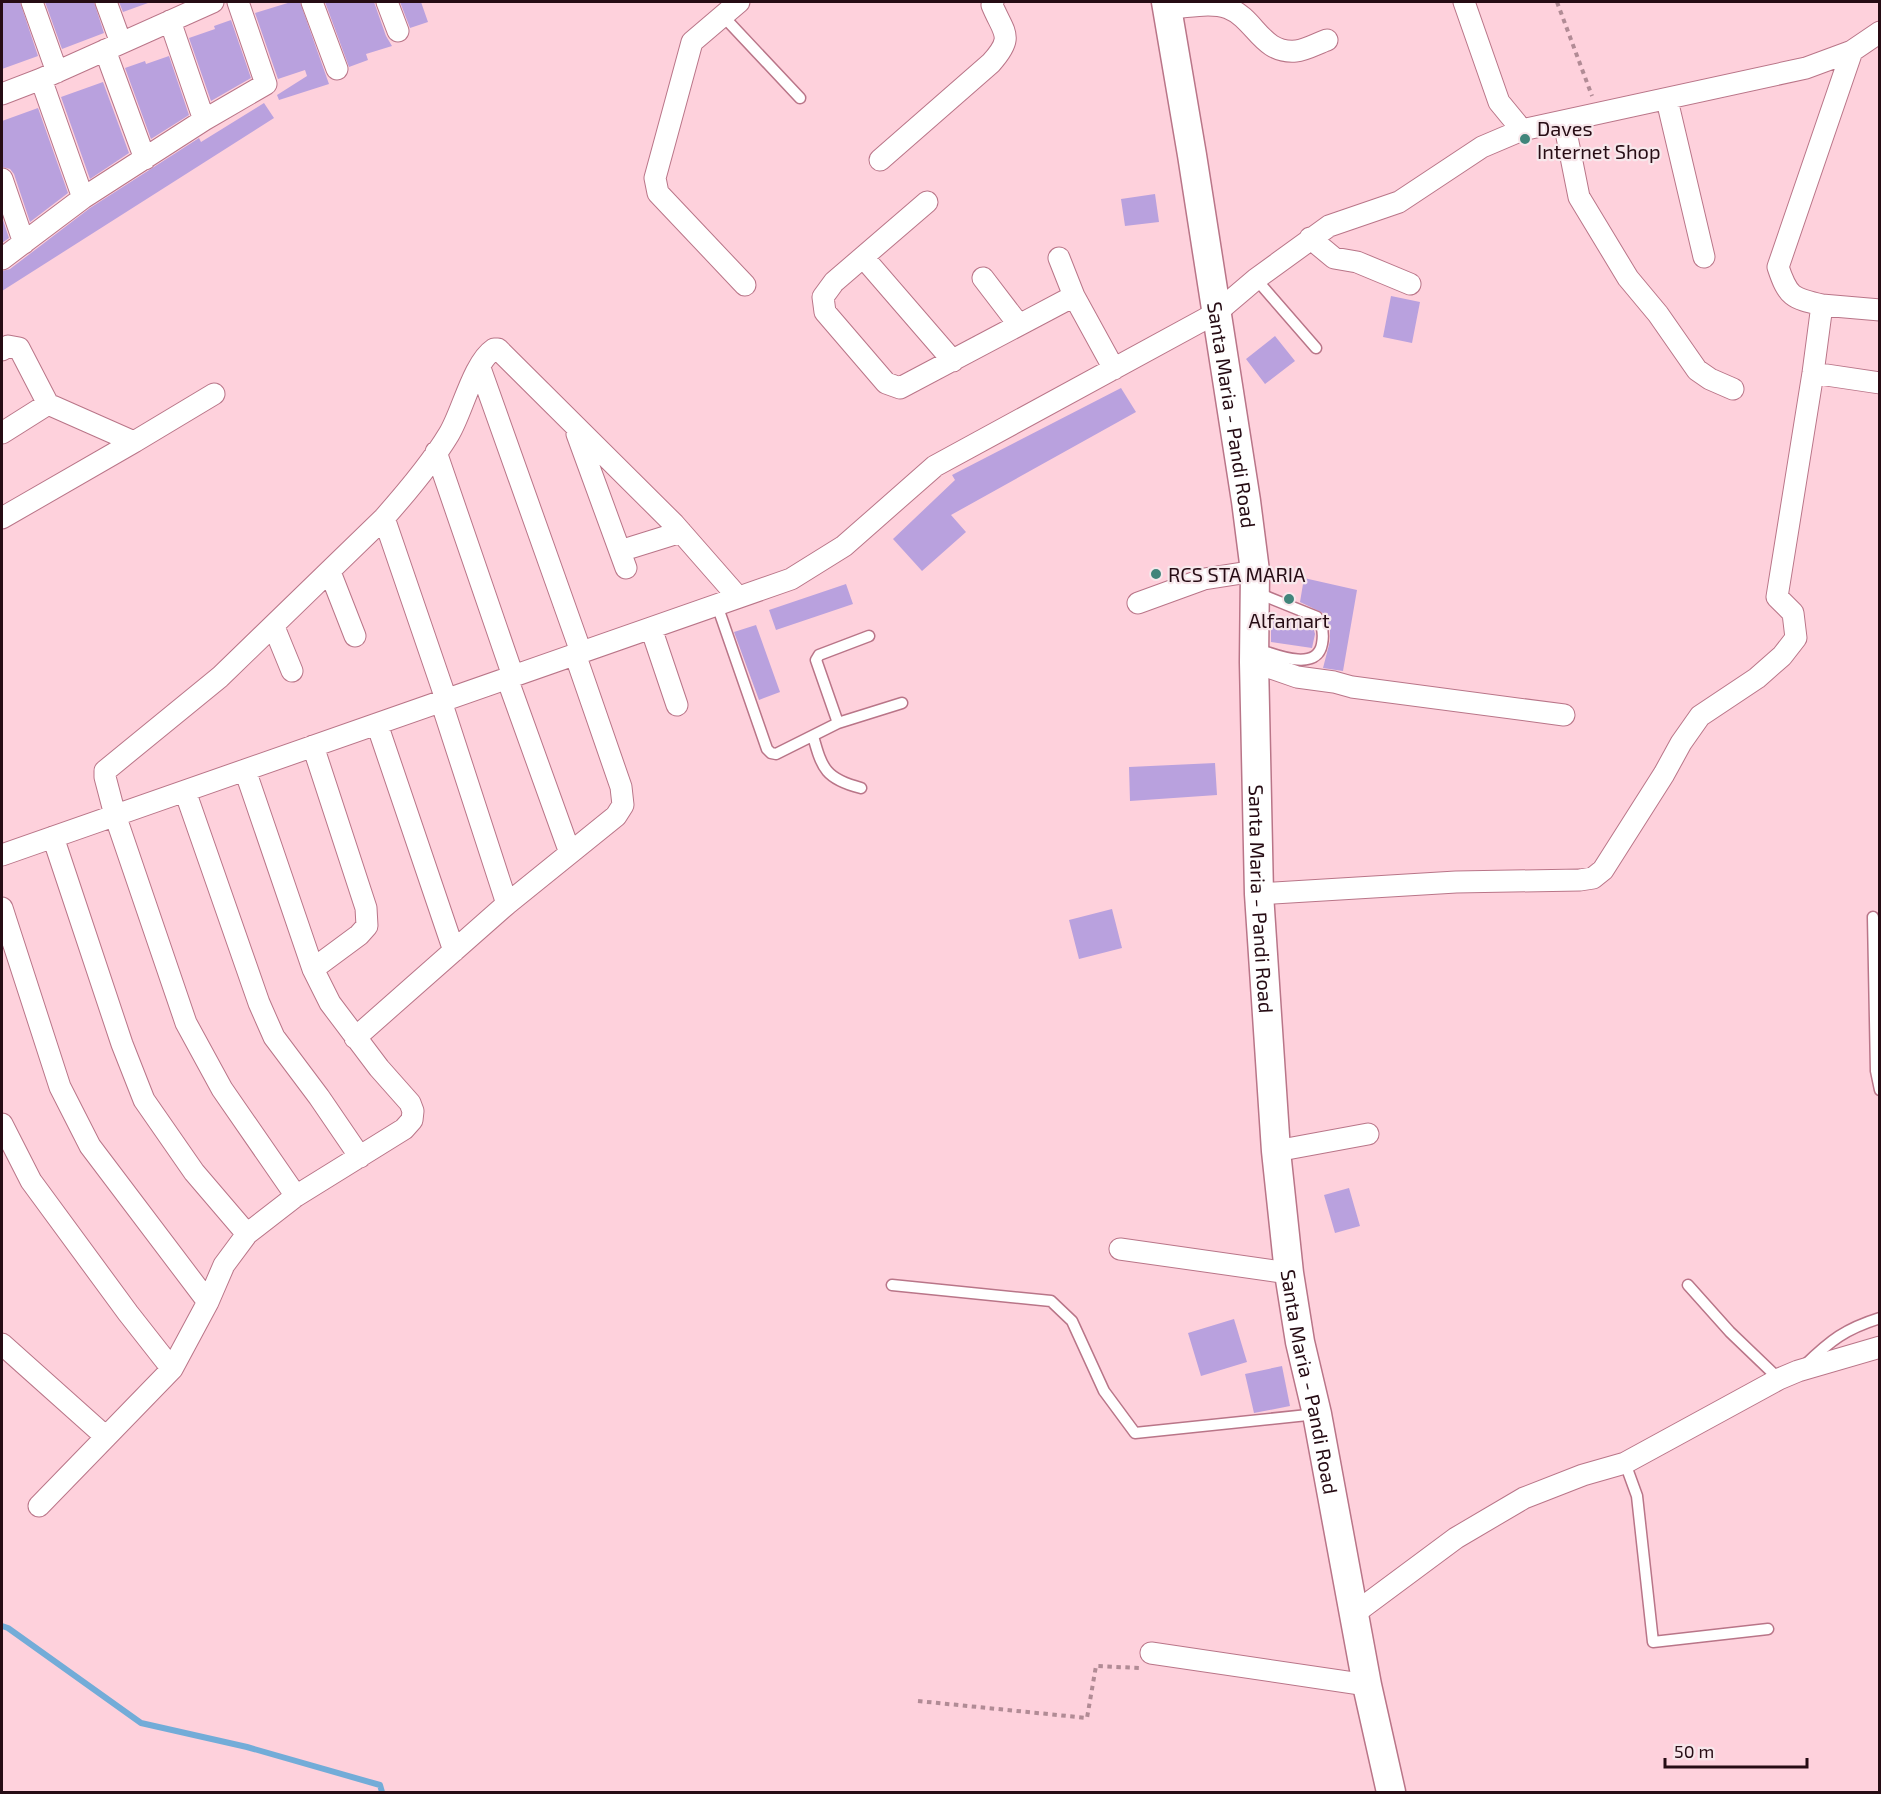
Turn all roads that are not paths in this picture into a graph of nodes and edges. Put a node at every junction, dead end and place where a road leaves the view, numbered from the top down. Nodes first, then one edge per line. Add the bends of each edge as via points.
1 (32, 2) edge
2 (106, 2) edge
3 (213, 2) edge
4 (238, 2) edge
5 (312, 2) edge
6 (387, 2) edge
7 (739, 2) edge
8 (993, 2) edge
9 (1464, 2) edge
10 (1166, 5) edge
11 (178, 12) edge
12 (723, 16) junction
13 (398, 31) dead end
14 (1880, 32) edge
15 (1327, 40) dead end
16 (113, 47) junction
17 (1852, 51) junction
18 (337, 69) dead end
19 (49, 75) junction
20 (2, 94) edge
21 (800, 98) dead end
22 (1667, 100) junction
23 (204, 120) junction
24 (1564, 122) junction
25 (1522, 130) junction
26 (145, 159) junction
27 (880, 160) dead end
28 (2, 179) edge
29 (83, 198) junction
30 (927, 202) dead end
31 (1310, 238) junction
32 (24, 243) junction
33 (863, 256) junction
34 (1704, 257) dead end
35 (1059, 258) dead end
36 (2, 259) edge
37 (983, 278) dead end
38 (1256, 279) junction
39 (1410, 284) dead end
40 (745, 285) dead end
41 (1074, 296) junction
42 (1822, 305) junction
43 (1880, 310) edge
44 (1216, 313) junction
45 (1019, 325) junction
46 (1317, 348) dead end
47 (2, 350) edge
48 (953, 361) junction
49 (480, 368) junction
50 (1114, 369) junction
51 (1814, 373) junction
52 (1880, 383) edge
53 (1733, 389) dead end
54 (214, 394) dead end
55 (48, 404) junction
56 (575, 428) junction
57 (2, 434) edge
58 (134, 442) junction
59 (436, 452) junction
60 (2, 518) edge
61 (384, 518) junction
62 (681, 532) junction
63 (330, 572) junction
64 (1255, 581) junction
65 (738, 597) junction
66 (1138, 603) dead end
67 (717, 605) junction
68 (274, 627) junction
69 (651, 628) junction
70 (354, 636) dead end
71 (869, 636) dead end
72 (578, 653) junction
73 (1254, 655) junction
74 (292, 671) dead end
75 (510, 677) junction
76 (444, 700) junction
77 (902, 703) dead end
78 (677, 705) dead end
79 (1564, 715) dead end
80 (377, 723) junction
81 (838, 723) junction
82 (813, 736) junction
83 (313, 746) junction
84 (245, 770) junction
85 (861, 788) dead end
86 (185, 791) junction
87 (116, 815) junction
88 (52, 837) junction
89 (570, 853) junction
90 (2, 855) edge
91 (1259, 894) junction
92 (507, 904) junction
93 (2, 908) edge
94 (1873, 917) dead end
95 (454, 951) junction
96 (313, 969) junction
97 (355, 1038) junction
98 (1880, 1090) edge
99 (2, 1124) edge
100 (1368, 1134) dead end
101 (1276, 1151) junction
102 (360, 1157) junction
103 (296, 1196) junction
104 (247, 1234) junction
105 (1120, 1249) dead end
106 (1289, 1273) junction
107 (892, 1285) dead end
108 (1688, 1285) dead end
109 (208, 1302) junction
110 (1880, 1318) edge
111 (2, 1344) edge
112 (1880, 1347) edge
113 (172, 1369) junction
114 (1789, 1375) junction
115 (1317, 1414) junction
116 (106, 1437) junction
117 (1625, 1463) junction
118 (39, 1506) dead end
119 (1355, 1613) junction
120 (1768, 1629) dead end
121 (1151, 1653) road end
122 (1367, 1685) junction
123 (1392, 1792) edge

1 - 19 street
2 - 16 street
3 - 11 street
4 - 23 street via 266,84
5 - 18 street
6 - 13 street
7 - 12 street
8 - 27 street via 1005,33 1004,48
9 - 25 street via 1499,102
10 - 15 street via 1227,7 1270,46 1282,51 1298,51
10 - 44 main road, Santa Maria - Pandi Road
11 - 16 street
11 - 23 street
12 - 21 lane
12 - 40 street via 693,42 655,178 658,193
14 - 17 street
16 - 19 street
16 - 26 street
17 - 22 street via 1806,68
17 - 42 street via 1778,267 1784,285 1796,299
19 - 20 street
19 - 29 street
22 - 24 street
22 - 34 street
23 - 26 street
24 - 25 street
24 - 53 street via 1579,198 1629,278 1698,370
25 - 31 street via 1482,147 1399,202 1329,225
26 - 29 street
28 - 32 street
29 - 32 street
30 - 33 street
31 - 38 street
31 - 39 street via 1334,258 1357,262
32 - 36 street
33 - 48 street
33 - 48 street via 823,297 825,312 842,334 886,383 900,388
35 - 41 street
37 - 45 street
38 - 44 street
38 - 46 lane
41 - 45 street
41 - 50 street
42 - 43 street
42 - 51 street
44 - 50 street
44 - 64 main road, Santa Maria - Pandi Road
45 - 48 street
47 - 55 street via 8,346 19,348
49 - 56 street via 490,351 498,349
49 - 59 street via 449,434
49 - 72 street
50 - 65 street via 935,466 844,546 791,579
51 - 52 street
51 - 91 street via 1777,597 1793,613 1796,638 1757,678 1700,716 1603,870 1593,878 1580,880 1456,882
54 - 58 street
55 - 57 street
55 - 58 street
56 - 62 street
56 - 62 street via 623,559
58 - 60 street
59 - 61 street
59 - 75 street
61 - 63 street
61 - 76 street
62 - 65 street
63 - 68 street
63 - 70 street
64 - 66 street via 1204,579
64 - 73 main road, Santa Maria - Pandi Road
64 - 73 lane via 1317,617 1324,636 1321,651 1304,660
65 - 67 street
67 - 69 street
67 - 82 lane via 768,751 777,754
68 - 74 street
68 - 87 street via 223,686 105,771
69 - 72 street
69 - 78 street
71 - 81 lane via 819,655 816,660
72 - 75 street
72 - 89 street via 621,787 622,805 616,816
73 - 79 street via 1297,677
73 - 91 main road, Santa Maria - Pandi Road
75 - 76 street
75 - 89 street
76 - 80 street
76 - 92 street
77 - 81 lane
80 - 83 street
80 - 95 street
81 - 82 lane
82 - 85 lane via 820,762 828,774
83 - 84 street
83 - 96 street via 366,908 367,926
84 - 86 street
84 - 96 street
86 - 87 street
86 - 102 street via 274,1037
87 - 88 street
87 - 103 street via 186,1023 222,1089
88 - 90 street
88 - 104 street via 144,1101 194,1172
89 - 92 street
91 - 101 main road, Santa Maria - Pandi Road
92 - 95 street
93 - 109 street via 60,1087 90,1146
94 - 98 lane via 1876,1071
95 - 97 street
96 - 97 street via 330,1004
97 - 102 street via 413,1111 412,1120 404,1129
99 - 113 street via 31,1180
100 - 101 street
101 - 106 main road, Santa Maria - Pandi Road
102 - 103 street
103 - 104 street
104 - 109 street via 224,1265
105 - 106 street
106 - 115 main road, Santa Maria - Pandi Road
107 - 115 lane via 1051,1301 1072,1322 1104,1391 1135,1433
108 - 114 lane via 1730,1332
109 - 113 street
110 - 114 lane via 1832,1339
111 - 116 street
112 - 114 street
113 - 116 street
114 - 117 street
115 - 119 main road, Santa Maria - Pandi Road
116 - 118 street
117 - 119 street via 1524,1498 1456,1538
117 - 120 lane via 1636,1496 1653,1641
119 - 122 main road, Santa Maria - Pandi Road
121 - 122 street
122 - 123 main road, Santa Maria - Pandi Road

